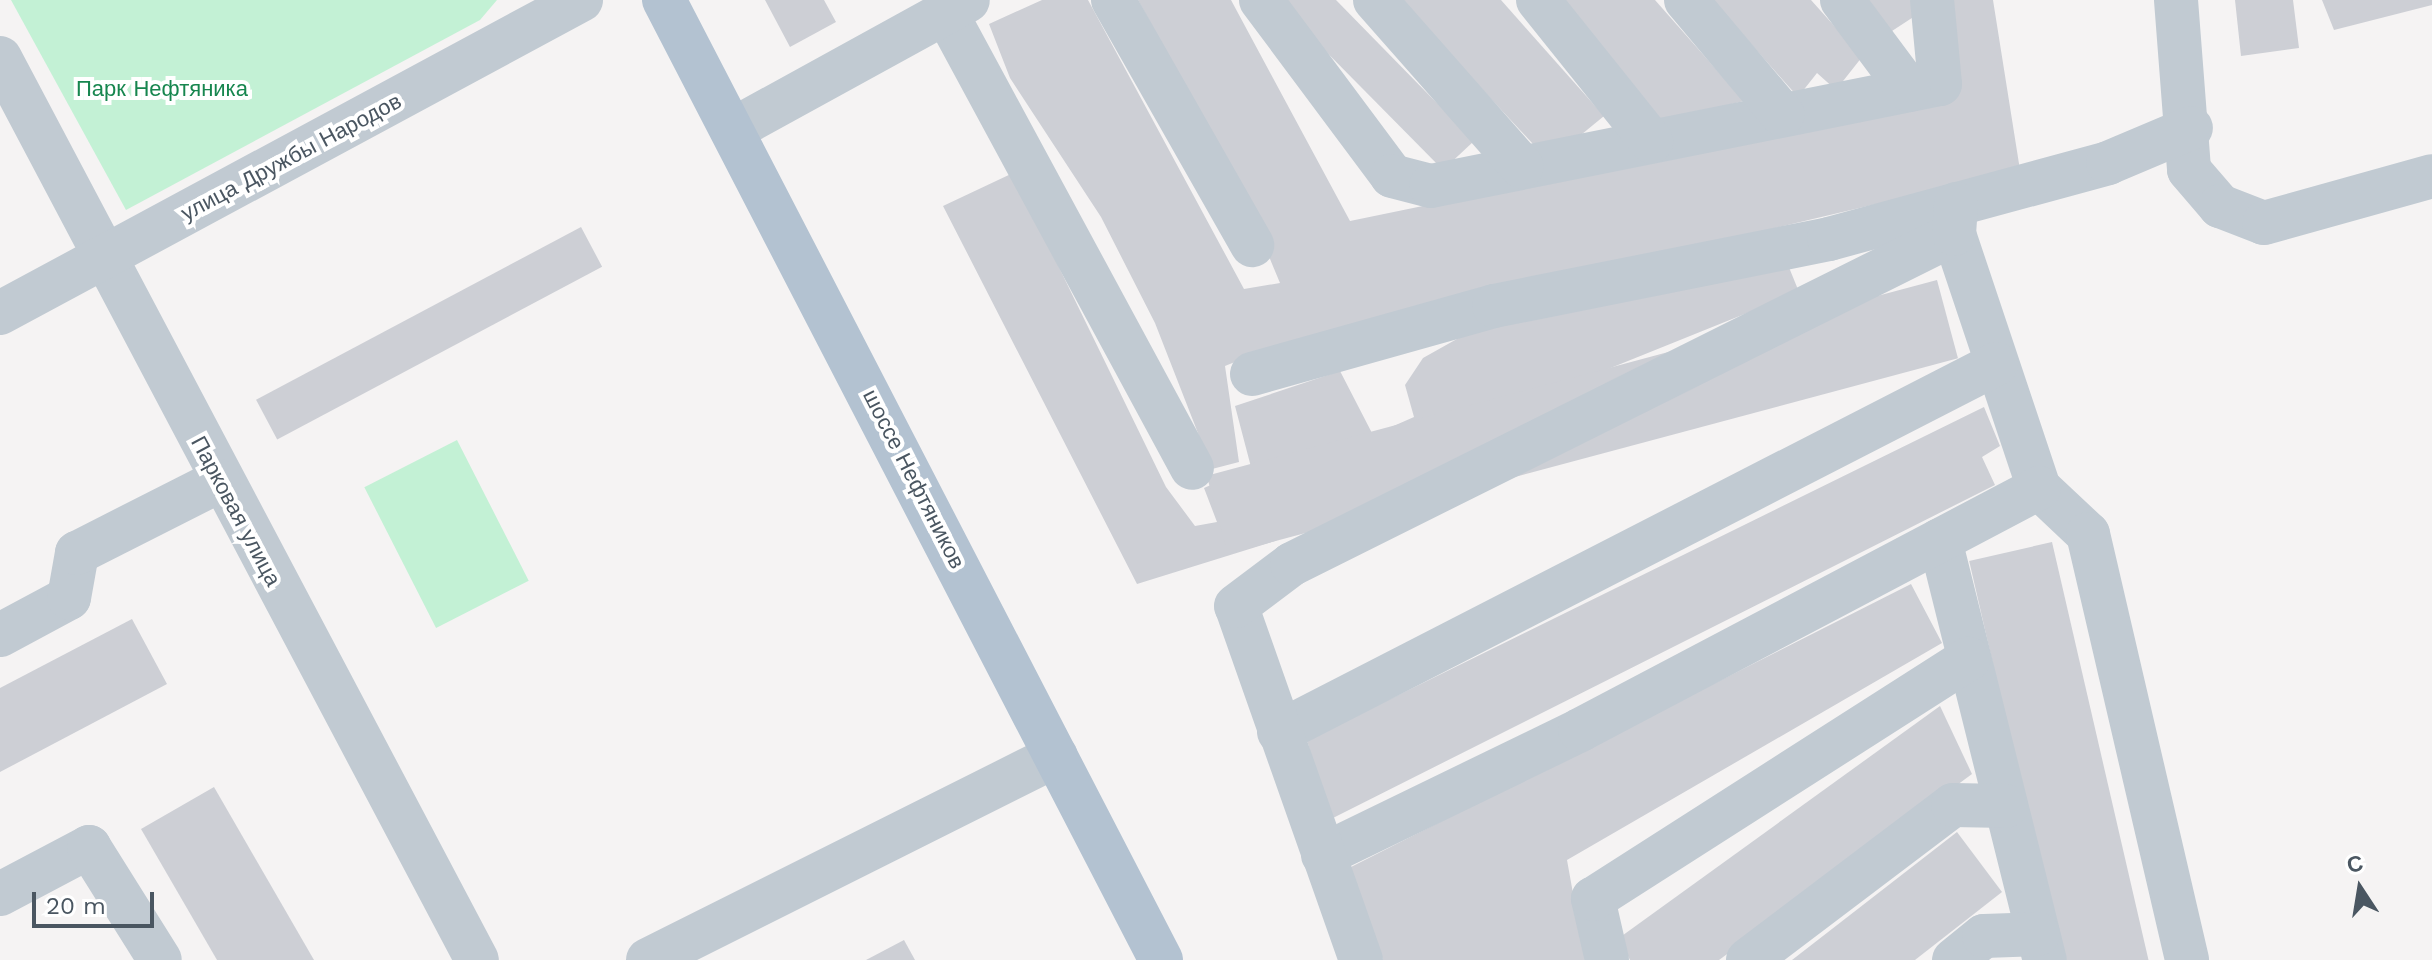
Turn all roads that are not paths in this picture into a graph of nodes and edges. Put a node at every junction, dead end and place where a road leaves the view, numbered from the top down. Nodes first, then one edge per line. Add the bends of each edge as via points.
1 (581, 0) edge
2 (664, 0) edge
3 (1113, 0) edge
4 (1261, 0) edge
5 (1375, 0) edge
6 (1538, 0) edge
7 (1686, 0) edge
8 (1842, 0) edge
9 (1932, 0) edge
10 (2176, 0) edge
11 (959, 4) edge
12 (0, 58) edge
13 (1909, 90) junction
14 (1783, 115) junction
15 (2191, 128) junction
16 (732, 130) junction
17 (1651, 141) junction
18 (1522, 167) junction
19 (2432, 176) edge
20 (1955, 219) junction
21 (1252, 245) dead end
22 (105, 257) junction
23 (0, 313) edge
24 (1996, 364) junction
25 (1252, 374) dead end
26 (1192, 468) dead end
27 (219, 481) junction
28 (2039, 488) junction
29 (1940, 540) junction
30 (0, 635) edge
31 (1969, 659) junction
32 (1279, 732) junction
33 (1056, 756) junction
34 (2006, 806) junction
35 (1323, 855) junction
36 (0, 894) edge
37 (2041, 947) edge
38 (160, 960) edge
39 (477, 960) edge
40 (648, 960) edge
41 (1161, 960) edge
42 (1361, 960) edge
43 (1607, 960) edge
44 (1748, 960) edge
45 (1954, 960) edge
46 (2187, 960) edge

1 - 22 street, улица Дружбы Народов
2 - 16 main road, шоссе Нефтяников
3 - 21 street
4 - 18 street via 1392,176 1431,186
5 - 18 street
6 - 17 street
7 - 14 street
8 - 13 street
9 - 13 street via 1940,84
10 - 15 street
11 - 16 street
11 - 26 street
12 - 22 street, Парковая улица
13 - 14 street
14 - 17 street
15 - 19 street via 2189,170 2220,206 2264,223
15 - 20 street
16 - 33 main road, шоссе Нефтяников
17 - 18 street
20 - 24 street
20 - 25 street via 1494,306
20 - 32 street via 1292,564 1236,606
22 - 23 street, улица Дружбы Народов
22 - 27 street, Парковая улица
24 - 28 street
24 - 32 street
27 - 30 street via 77,553 69,598
27 - 39 street, Парковая улица
28 - 29 street
28 - 46 street via 2088,534
29 - 31 street
29 - 35 street
31 - 34 street
31 - 43 street via 1593,899
32 - 35 street
33 - 40 street
33 - 41 main road, шоссе Нефтяников
34 - 37 street
34 - 44 street via 1953,805
35 - 42 street
36 - 38 street via 89,847
37 - 45 street via 1984,936

